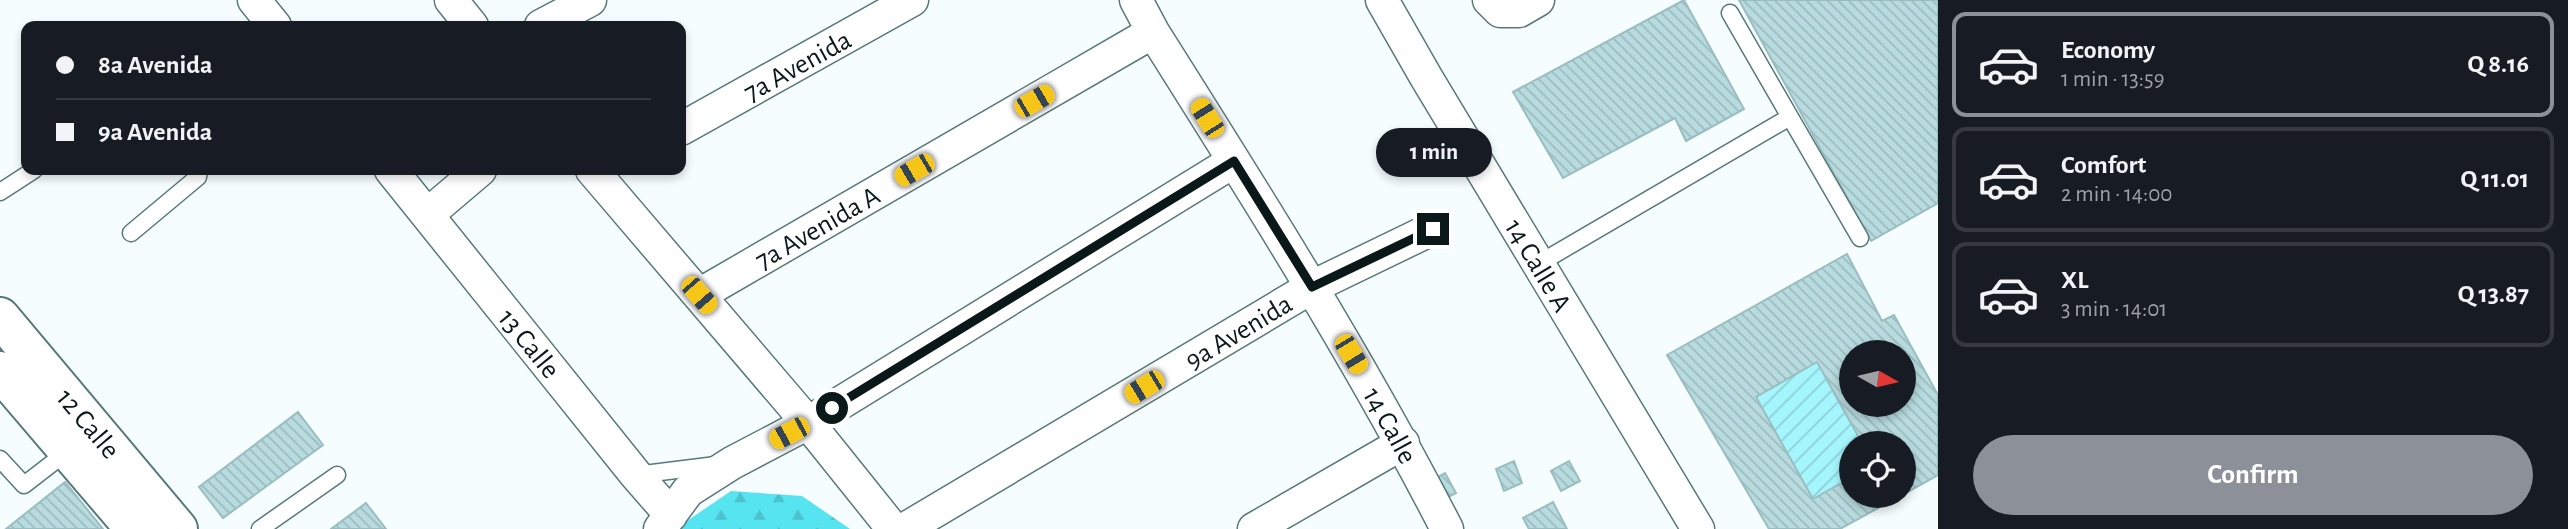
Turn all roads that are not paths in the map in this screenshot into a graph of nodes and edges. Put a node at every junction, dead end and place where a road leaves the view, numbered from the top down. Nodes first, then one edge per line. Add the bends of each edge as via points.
1 (254, 0) edge
2 (451, 0) edge
3 (590, 0) edge
4 (912, 0) edge
5 (1136, 0) edge
6 (1382, 0) edge
7 (1489, 0) edge
8 (1538, 0) edge
9 (1730, 13) dead end
10 (271, 21) edge
11 (468, 21) edge
12 (550, 21) edge
13 (1153, 32) junction
14 (1790, 117) junction
15 (686, 126) edge
16 (1234, 161) junction
17 (26, 175) edge
18 (198, 175) edge
19 (395, 175) edge
20 (474, 175) edge
21 (601, 175) edge
22 (0, 192) edge
23 (428, 215) junction
24 (1433, 229) dead end
25 (131, 233) dead end
26 (1860, 238) dead end
27 (1538, 264) junction
28 (1312, 287) junction
29 (699, 295) junction
30 (0, 317) edge
31 (0, 371) edge
32 (808, 423) junction
33 (1403, 443) junction
34 (68, 451) junction
35 (0, 459) edge
36 (732, 464) junction
37 (337, 475) dead end
38 (636, 475) junction
39 (665, 522) edge
40 (135, 529) edge
41 (178, 529) edge
42 (260, 529) edge
43 (893, 529) edge
44 (905, 529) edge
45 (1254, 529) edge
46 (1447, 529) edge
47 (1698, 529) edge

1 - 10 street
2 - 11 street
3 - 12 street
4 - 15 street, 7a Avenida
5 - 13 street, 14 Calle
6 - 27 street, 14 Calle A
7 - 8 street via 1500,11 1519,11
9 - 14 lane
13 - 16 street, 14 Calle
13 - 29 street, 7a Avenida A
14 - 26 lane
14 - 27 lane
16 - 28 street, 14 Calle
16 - 32 street
17 - 22 lane
18 - 25 lane
19 - 23 street, 13 Calle
20 - 23 street
21 - 29 street
23 - 38 street, 13 Calle
24 - 28 street, 9a Avenida
27 - 47 street, 14 Calle A
28 - 33 street, 14 Calle
28 - 44 street, 9a Avenida
29 - 32 street
30 - 41 main road, 12 Calle
31 - 34 main road, 12 Calle
32 - 36 street
32 - 43 street
33 - 45 street
33 - 46 street, 14 Calle
34 - 35 lane via 24,485
34 - 40 main road, 12 Calle
36 - 38 lane
36 - 39 street via 688,491
37 - 42 lane
38 - 39 street, 13 Calle

